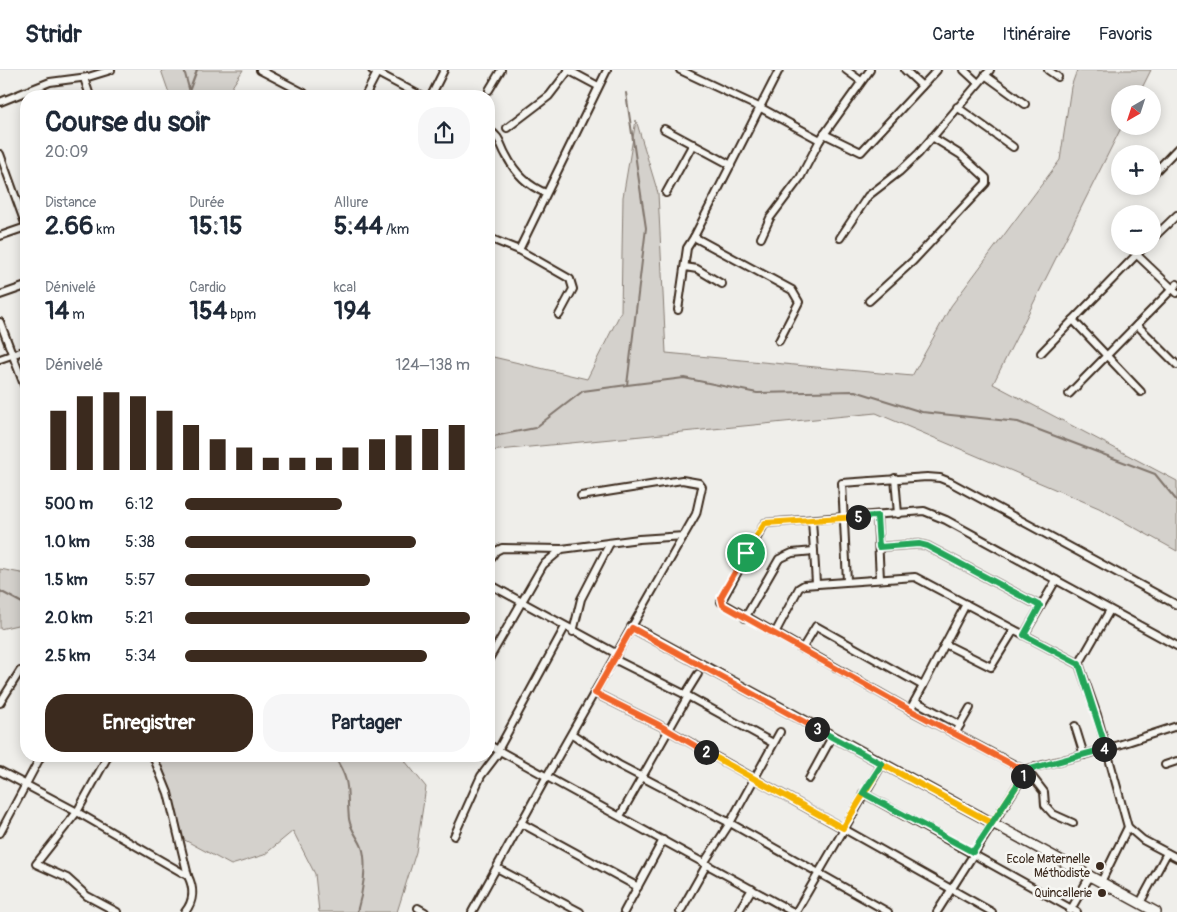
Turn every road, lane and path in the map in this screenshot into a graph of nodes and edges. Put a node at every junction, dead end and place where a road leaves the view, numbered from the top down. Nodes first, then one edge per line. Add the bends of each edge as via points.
1 (111, 70) edge
2 (260, 70) edge
3 (444, 70) edge
4 (501, 70) edge
5 (569, 70) edge
6 (607, 70) edge
7 (680, 70) edge
8 (779, 70) edge
9 (846, 70) edge
10 (870, 70) edge
11 (905, 70) edge
12 (937, 70) edge
13 (964, 70) edge
14 (990, 70) edge
15 (1048, 70) edge
16 (376, 71) edge
17 (985, 75) junction
18 (1058, 77) dead end
19 (84, 78) junction
20 (862, 81) junction
21 (978, 83) junction
22 (598, 86) junction
23 (922, 86) junction
24 (32, 89) edge
25 (88, 90) edge
26 (296, 90) edge
27 (368, 90) edge
28 (410, 90) edge
29 (434, 90) edge
30 (489, 90) dead end
31 (20, 94) edge
32 (0, 102) edge
33 (1025, 104) dead end
34 (957, 107) junction
35 (761, 108) junction
36 (508, 128) dead end
37 (664, 129) dead end
38 (495, 133) edge
39 (822, 137) junction
40 (932, 137) junction
41 (693, 144) junction
42 (1013, 147) dead end
43 (1177, 149) edge
44 (0, 154) edge
45 (1171, 156) junction
46 (1177, 162) edge
47 (730, 165) junction
48 (1161, 166) edge
49 (546, 193) junction
50 (666, 193) dead end
51 (20, 209) edge
52 (1177, 215) edge
53 (20, 228) edge
54 (1161, 230) edge
55 (0, 236) edge
56 (694, 237) junction
57 (761, 238) dead end
58 (840, 238) dead end
59 (495, 240) edge
60 (519, 250) junction
61 (1135, 255) edge
62 (1137, 255) edge
63 (685, 267) junction
64 (722, 284) dead end
65 (20, 288) edge
66 (1176, 288) edge
67 (0, 295) edge
68 (869, 301) dead end
69 (678, 310) dead end
70 (560, 316) dead end
71 (1073, 320) junction
72 (0, 322) edge
73 (1137, 325) junction
74 (778, 341) dead end
75 (20, 352) edge
76 (1041, 353) dead end
77 (13, 354) junction
78 (1108, 356) junction
79 (0, 359) edge
80 (1177, 365) edge
81 (20, 373) edge
82 (1141, 392) dead end
83 (1069, 394) dead end
84 (895, 478) junction
85 (581, 496) dead end
86 (898, 514) junction
87 (877, 516) junction
88 (844, 518) junction
89 (812, 520) junction
90 (684, 536) junction
91 (610, 543) junction
92 (879, 547) junction
93 (562, 549) junction
94 (814, 551) junction
95 (495, 552) edge
96 (880, 579) junction
97 (1056, 580) junction
98 (847, 581) junction
99 (816, 583) junction
100 (495, 587) edge
101 (522, 603) junction
102 (966, 604) junction
103 (1177, 605) edge
104 (1040, 606) junction
105 (1110, 610) junction
106 (745, 618) junction
107 (565, 627) junction
108 (632, 628) junction
109 (1014, 630) junction
110 (572, 632) junction
111 (774, 634) junction
112 (1024, 635) junction
113 (945, 644) junction
114 (1177, 646) edge
115 (495, 649) edge
116 (802, 650) junction
117 (615, 657) junction
118 (1079, 664) junction
119 (20, 671) dead end
120 (698, 674) dead end
121 (923, 686) junction
122 (595, 693) junction
123 (687, 695) junction
124 (915, 701) junction
125 (0, 703) edge
126 (970, 708) dead end
127 (910, 710) junction
128 (960, 725) junction
129 (1075, 726) dead end
130 (1177, 726) edge
131 (669, 730) junction
132 (780, 732) dead end
133 (572, 734) junction
134 (955, 734) junction
135 (832, 737) junction
136 (773, 743) junction
137 (1106, 748) junction
138 (495, 749) edge
139 (499, 751) junction
140 (1084, 755) junction
141 (495, 757) edge
142 (1177, 761) edge
143 (38, 762) edge
144 (105, 762) edge
145 (155, 762) edge
146 (491, 762) edge
147 (882, 764) junction
148 (1165, 766) dead end
149 (1027, 770) junction
150 (0, 771) edge
151 (546, 776) junction
152 (642, 777) junction
153 (754, 778) junction
154 (809, 779) dead end
155 (27, 784) junction
156 (863, 793) junction
157 (77, 812) junction
158 (620, 816) junction
159 (521, 823) junction
160 (730, 823) junction
161 (992, 823) junction
162 (1073, 823) dead end
163 (1128, 827) junction
164 (843, 828) junction
165 (0, 832) edge
166 (454, 836) dead end
167 (663, 840) junction
168 (973, 852) junction
169 (1166, 853) junction
170 (1177, 858) edge
171 (706, 863) junction
172 (497, 868) junction
173 (818, 872) junction
174 (188, 876) junction
175 (1090, 876) junction
176 (1101, 882) junction
177 (638, 887) junction
178 (752, 889) junction
179 (950, 889) junction
180 (1140, 903) junction
181 (418, 908) dead end
182 (1073, 911) edge
183 (117, 912) edge
184 (185, 912) edge
185 (425, 912) edge
186 (472, 912) edge
187 (580, 912) edge
188 (624, 912) edge
189 (680, 912) edge
190 (738, 912) edge
191 (794, 912) edge
192 (888, 912) edge
193 (938, 912) edge
194 (992, 912) edge
195 (1156, 912) edge

1 - 19 street
2 - 26 street
3 - 29 street
4 - 30 street
5 - 22 street
5 - 36 street via 549,96
6 - 22 street
7 - 35 street
8 - 35 street
9 - 20 street
10 - 20 street
11 - 23 street
12 - 23 street
13 - 21 street
14 - 17 street
15 - 18 street
16 - 27 street
16 - 28 street
17 - 21 street
17 - 33 street
19 - 24 street via 50,82
19 - 25 street
20 - 39 street
21 - 34 street
22 - 49 street
23 - 39 street via 861,152
31 - 32 street
34 - 40 street
34 - 42 street
35 - 39 street
35 - 47 street
37 - 41 street
38 - 49 street via 519,174 532,188
39 - 57 street via 800,178 770,218
40 - 58 street via 900,172 868,196
40 - 68 street via 961,155 986,178 986,183 913,261
41 - 47 street
41 - 50 street
43 - 45 street
44 - 51 street
45 - 46 street
45 - 48 street
47 - 56 street
49 - 60 street
52 - 54 street
53 - 55 street
56 - 63 street via 687,248
56 - 74 street via 792,290 797,296 797,309
59 - 60 street
60 - 70 street via 573,283
61 - 71 street
62 - 66 street
63 - 64 street via 697,269
63 - 69 street
65 - 67 street
66 - 73 street
71 - 76 street
71 - 78 street
72 - 77 street
73 - 78 street
73 - 80 street
75 - 77 street
77 - 79 street
77 - 81 street
78 - 82 street
78 - 83 street
84 - 86 street
84 - 88 street via 842,483
84 - 103 street via 940,478 950,482
85 - 90 street via 682,480 699,483 702,492 700,503
86 - 87 street
86 - 97 street via 935,514
87 - 88 street
87 - 92 street
88 - 89 street
88 - 98 street
89 - 94 street
89 - 106 street via 765,523 760,528 721,597 723,605
90 - 91 street
90 - 108 street
91 - 93 street
91 - 110 street via 581,599
92 - 96 street
92 - 104 street via 927,546
93 - 95 street via 502,548
93 - 101 street via 543,565
94 - 99 street
94 - 106 street via 792,553 779,559
96 - 98 street
96 - 102 street via 915,577
97 - 104 street
97 - 105 street
98 - 99 street
99 - 111 street via 799,588
100 - 101 street
101 - 107 street
101 - 115 street
102 - 109 street
102 - 113 street
104 - 112 street
105 - 114 street
105 - 118 street
106 - 111 street
107 - 110 street
107 - 139 street
108 - 117 street
108 - 135 street
109 - 112 street
109 - 113 street via 991,667
110 - 117 street
111 - 116 street
112 - 118 street
113 - 121 street
116 - 121 street via 816,626
116 - 127 street
117 - 122 street
117 - 123 street
118 - 137 street
119 - 125 street
120 - 123 street
121 - 124 street
122 - 131 street
122 - 133 street
123 - 131 street
123 - 136 street
124 - 127 street
124 - 128 street
126 - 128 street
127 - 134 street
128 - 134 street
129 - 140 street
130 - 137 street
131 - 152 street
131 - 153 street
132 - 136 street
133 - 151 street
133 - 152 street
134 - 149 street
135 - 147 street
135 - 154 street
136 - 153 street
137 - 140 street
137 - 163 street
138 - 139 street
139 - 141 street
139 - 151 street
140 - 149 street
142 - 148 street
143 - 155 street
144 - 157 street
145 - 174 street via 168,793
146 - 166 street via 481,776
147 - 156 street
147 - 161 street
149 - 161 street
149 - 162 street via 1044,792 1045,805 1053,814
150 - 155 street
151 - 158 street
151 - 159 street
152 - 158 street
152 - 160 street
153 - 160 street
153 - 164 street
155 - 157 street
155 - 165 street
156 - 164 street
156 - 168 street
157 - 174 street
157 - 183 street via 36,864 67,878 87,896
158 - 167 street
159 - 172 street
159 - 177 street
160 - 171 street
160 - 173 street
161 - 168 street
161 - 175 street
163 - 169 street
163 - 176 street
164 - 173 street
164 - 179 street
167 - 171 street
167 - 177 street
168 - 179 street
168 - 182 street
169 - 170 street
169 - 180 street
171 - 178 street
171 - 189 street
172 - 186 street
172 - 187 street
173 - 191 street
173 - 192 street
174 - 184 street via 192,892
175 - 176 street
175 - 182 street
176 - 180 street
177 - 188 street
178 - 190 street
178 - 191 street
179 - 193 street
179 - 194 street
180 - 195 street
181 - 185 street

